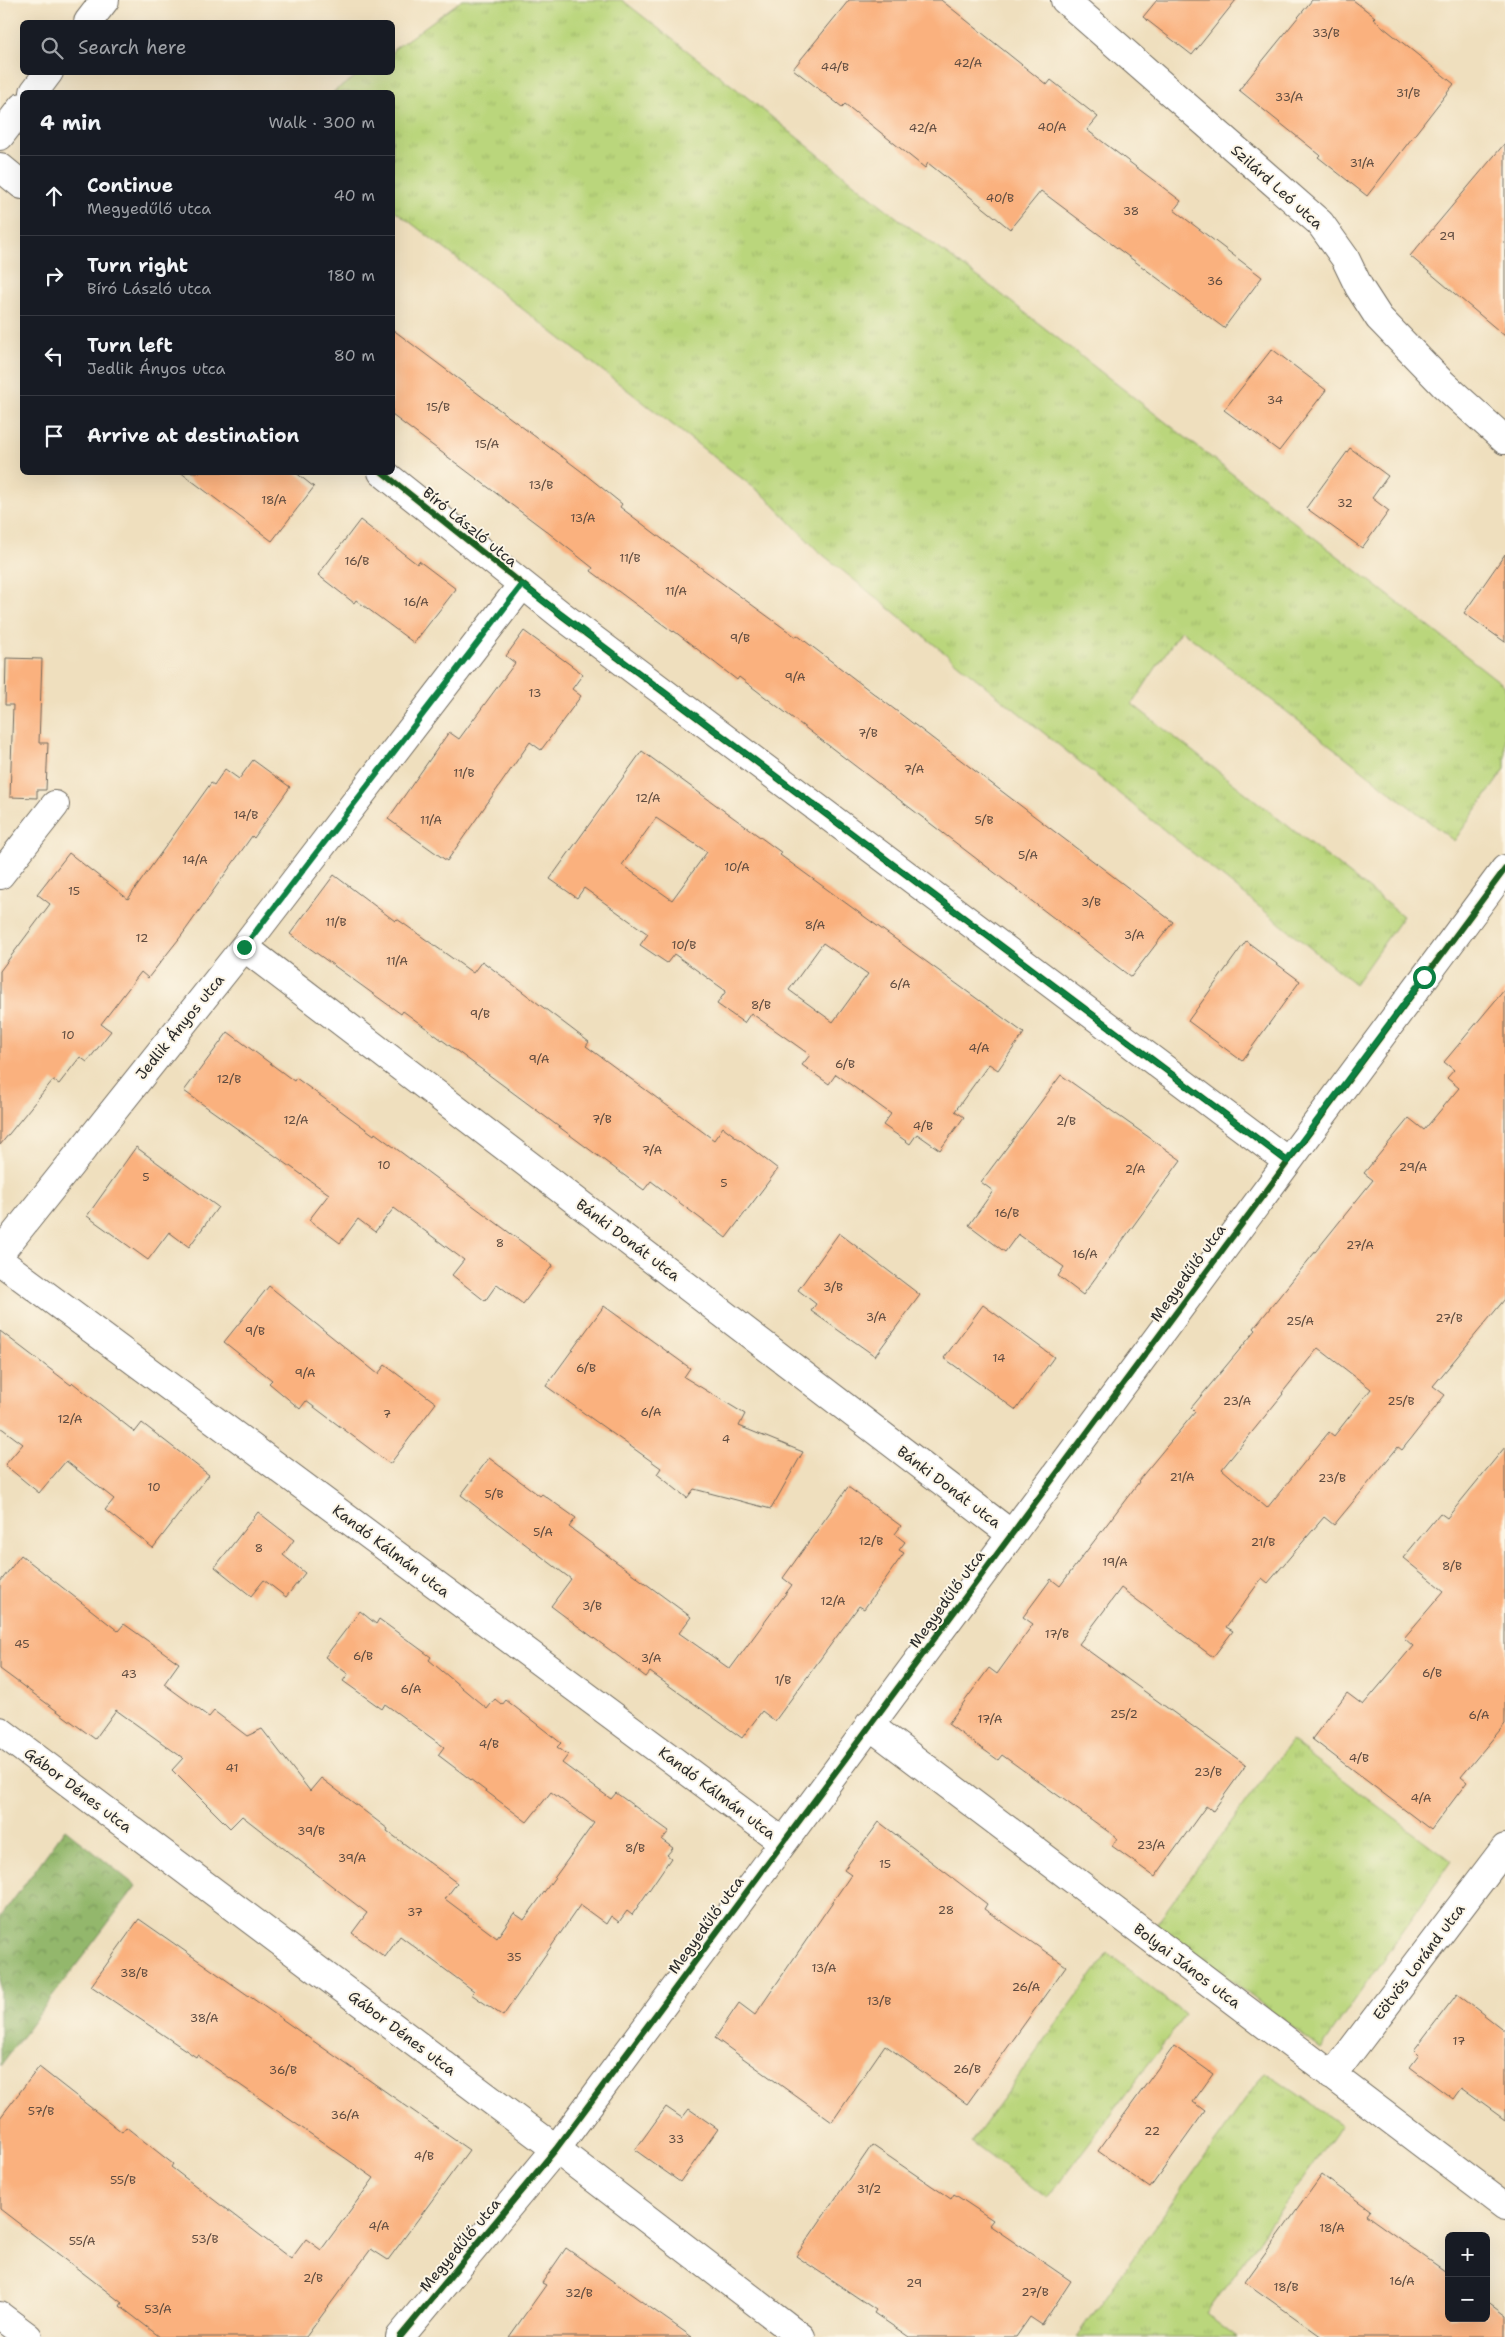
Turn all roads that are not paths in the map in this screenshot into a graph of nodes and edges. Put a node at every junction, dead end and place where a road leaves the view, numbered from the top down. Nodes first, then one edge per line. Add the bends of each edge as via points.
1 (105, 0) edge
2 (1065, 0) edge
3 (90, 20) edge
4 (47, 75) edge
5 (36, 90) edge
6 (20, 110) edge
7 (0, 136) edge
8 (0, 167) edge
9 (20, 183) edge
10 (1505, 440) edge
11 (386, 475) edge
12 (522, 585) junction
13 (55, 805) dead end
14 (1505, 869) edge
15 (0, 875) edge
16 (244, 947) junction
17 (1287, 1161) junction
18 (0, 1253) edge
19 (0, 1261) edge
20 (1011, 1534) junction
21 (869, 1725) junction
22 (0, 1731) edge
23 (783, 1842) junction
24 (1505, 1848) edge
25 (1332, 2076) junction
26 (556, 2149) junction
27 (1505, 2206) edge
28 (0, 2316) edge
29 (28, 2337) edge
30 (400, 2337) edge
31 (801, 2337) edge

1 - 3 street
2 - 10 street, Szilárd Leó utca via 1320,223 1345,258 1379,318 1443,384
4 - 5 street
6 - 7 street
8 - 9 street
11 - 12 street, Bíró László utca
12 - 16 street, Jedlik Ányos utca
12 - 17 street, Bíró László utca
13 - 15 street
14 - 17 street, Megyedűlő utca
16 - 18 street, Jedlik Ányos utca
16 - 20 street, Bánki Donát utca
17 - 20 street, Megyedűlő utca
19 - 23 street, Kandó Kálmán utca
20 - 21 street, Megyedűlő utca
21 - 23 street, Megyedűlő utca
21 - 25 street, Bolyai János utca
22 - 26 street, Gábor Dénes utca
23 - 26 street, Megyedűlő utca
24 - 25 street, Eötvös Loránd utca
25 - 27 street, Bolyai János utca
26 - 30 street, Megyedűlő utca
26 - 31 street, Gábor Dénes utca
28 - 29 street

